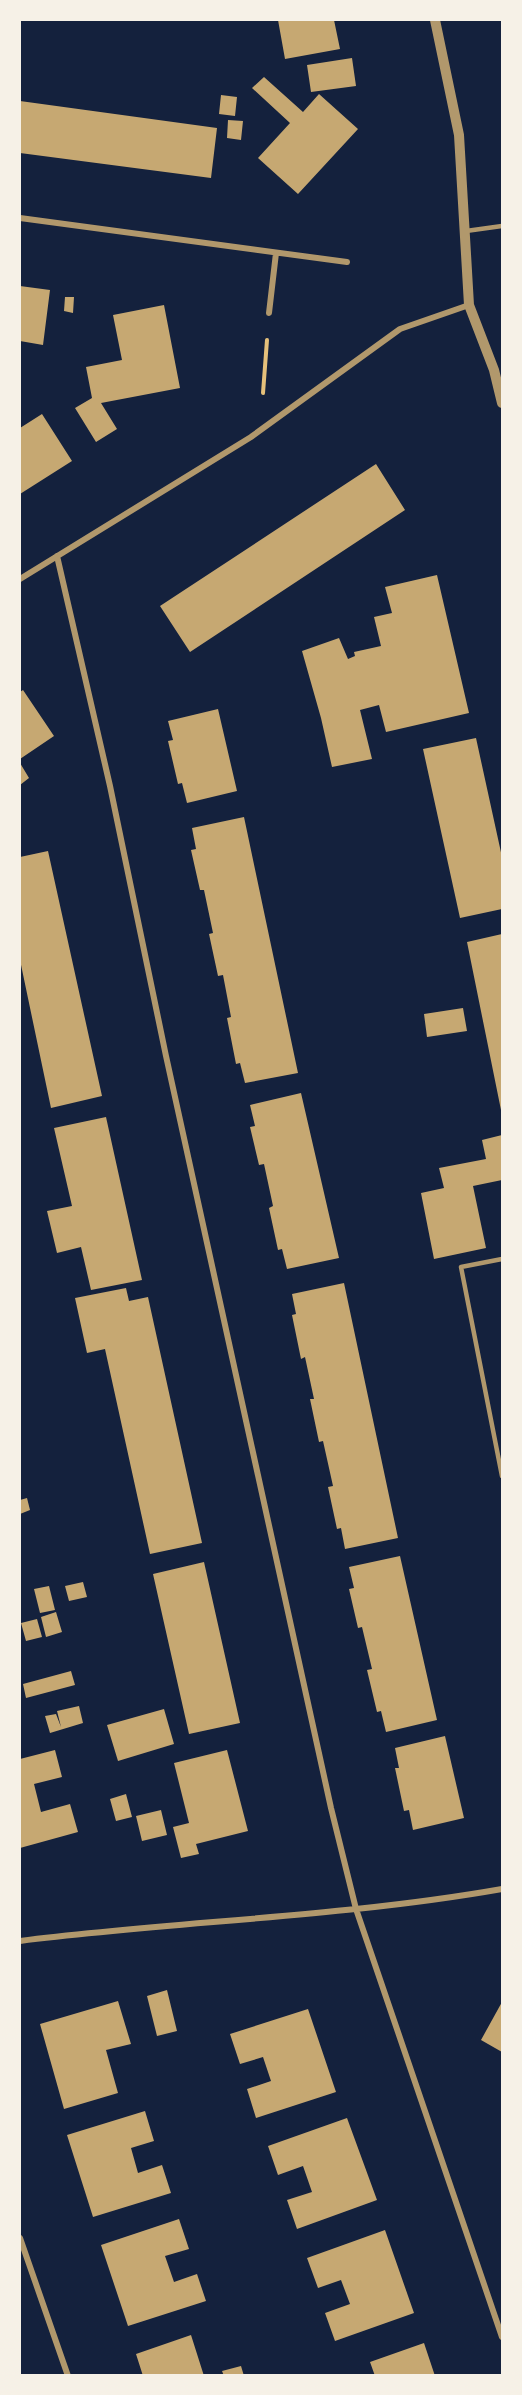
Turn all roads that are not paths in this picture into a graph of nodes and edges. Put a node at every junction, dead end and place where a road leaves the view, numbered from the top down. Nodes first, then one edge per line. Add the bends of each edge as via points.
1 (435, 20) edge
2 (20, 218) edge
3 (502, 226) edge
4 (466, 231) junction
5 (276, 253) junction
6 (347, 262) dead end
7 (470, 306) junction
8 (269, 313) road end
9 (502, 403) edge
10 (57, 556) junction
11 (20, 579) edge
12 (502, 1259) edge
13 (502, 1476) edge
14 (502, 1889) edge
15 (356, 1909) junction
16 (20, 1941) edge
17 (20, 2238) edge
18 (502, 2337) edge
19 (68, 2376) edge

1 - 4 street via 459,135
2 - 5 street
3 - 4 lane
4 - 7 street
5 - 6 street
5 - 8 street
7 - 9 street
7 - 10 street via 400,329 260,431
10 - 11 street
10 - 15 street
12 - 13 lane via 461,1267
14 - 15 street
15 - 16 street
15 - 18 street
17 - 19 street

